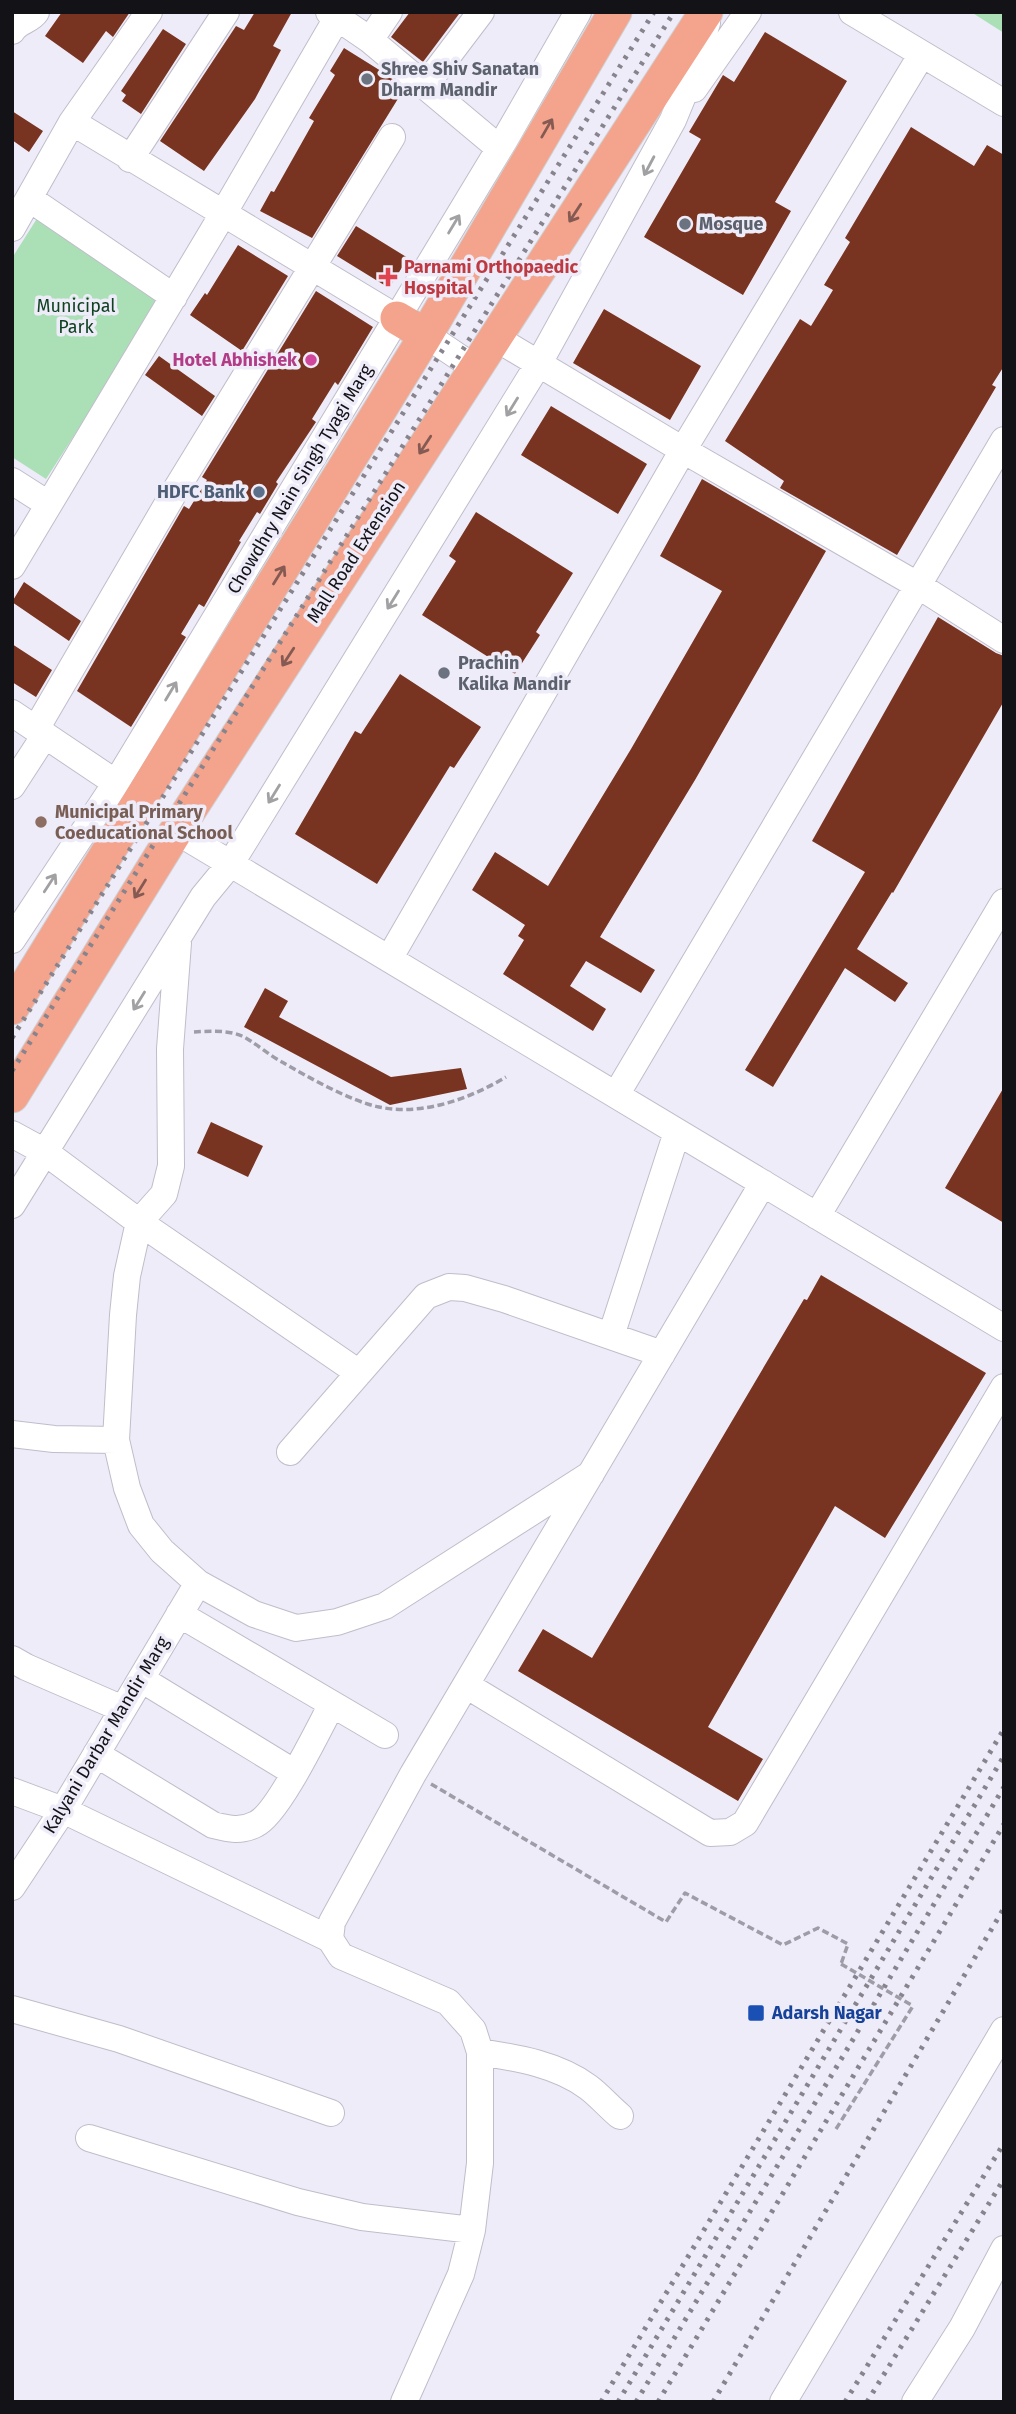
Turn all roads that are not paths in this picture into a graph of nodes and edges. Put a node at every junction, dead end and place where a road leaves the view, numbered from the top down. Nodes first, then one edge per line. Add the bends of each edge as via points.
1 (36, 12) edge
2 (149, 12) edge
3 (226, 12) edge
4 (388, 12) edge
5 (481, 12) edge
6 (615, 12) edge
7 (708, 12) edge
8 (748, 12) edge
9 (852, 12) edge
10 (332, 15) edge
11 (571, 15) edge
12 (12, 30) edge
13 (370, 40) junction
14 (922, 54) junction
15 (425, 86) junction
16 (1004, 103) edge
17 (673, 120) junction
18 (72, 122) junction
19 (391, 137) dead end
20 (499, 148) junction
21 (130, 159) junction
22 (30, 199) junction
23 (223, 214) junction
24 (12, 228) edge
25 (310, 268) junction
26 (174, 297) junction
27 (397, 318) junction
28 (426, 335) junction
29 (494, 337) junction
30 (539, 363) junction
31 (475, 368) junction
32 (1004, 439) edge
33 (683, 450) junction
34 (12, 481) edge
35 (48, 504) junction
36 (12, 566) edge
37 (919, 586) junction
38 (1004, 640) edge
39 (12, 713) edge
40 (41, 732) junction
41 (116, 783) junction
42 (12, 786) edge
43 (176, 831) junction
44 (231, 863) junction
45 (1004, 902) edge
46 (179, 936) junction
47 (12, 940) edge
48 (389, 959) junction
49 (12, 1009) edge
50 (616, 1095) junction
51 (12, 1096) edge
52 (677, 1132) junction
53 (12, 1134) edge
54 (45, 1153) junction
55 (763, 1183) junction
56 (12, 1205) edge
57 (817, 1216) junction
58 (139, 1222) junction
59 (1004, 1328) edge
60 (611, 1336) junction
61 (662, 1354) junction
62 (359, 1373) junction
63 (1004, 1387) edge
64 (12, 1434) edge
65 (116, 1440) junction
66 (290, 1452) dead end
67 (591, 1474) junction
68 (198, 1583) junction
69 (179, 1614) junction
70 (12, 1659) edge
71 (141, 1679) junction
72 (466, 1685) junction
73 (332, 1704) junction
74 (123, 1709) junction
75 (385, 1735) dead end
76 (96, 1754) junction
77 (295, 1773) junction
78 (12, 1791) edge
79 (63, 1810) junction
80 (12, 1887) edge
81 (330, 1939) junction
82 (12, 2009) edge
83 (1004, 2030) edge
84 (480, 2052) junction
85 (331, 2113) dead end
86 (620, 2116) dead end
87 (89, 2138) dead end
88 (472, 2230) junction
89 (1004, 2249) edge
90 (404, 2402) edge
91 (783, 2402) edge
92 (915, 2402) edge

1 - 12 street
2 - 18 street
3 - 21 street
4 - 13 street
5 - 15 street
28 -> 6 main road
7 - 17 street
7 -> 29 main road, Mall Road Extension
8 - 17 street
9 - 14 street
10 - 13 street
10 - 23 street
11 - 20 street, Chowdhry Nain Singh Tyagi Marg
13 - 15 street
14 - 16 street
14 - 33 street
15 - 20 street
17 -> 30 street
18 - 21 street
18 - 22 street
19 - 25 street
27 -> 20 street, Chowdhry Nain Singh Tyagi Marg
21 - 23 street
22 - 24 street
22 - 26 street
23 - 25 street
23 - 26 street
25 - 27 street
25 - 40 street via 99,618
26 - 35 street
27 - 28 main road
41 -> 27 street, Chowdhry Nain Singh Tyagi Marg
28 - 31 street
49 -> 28 main road
29 - 30 street
29 - 31 main road, Mall Road Extension
30 - 33 street
30 -> 44 street
31 -> 43 main road, Mall Road Extension
32 - 37 street
33 - 37 street
33 - 48 street
34 - 35 street
35 - 36 street
37 - 38 street
37 - 50 street
39 - 40 street
40 - 41 street
40 - 42 street
47 -> 41 street, Chowdhry Nain Singh Tyagi Marg
43 - 44 street
43 -> 51 main road, Mall Road Extension
44 - 46 street
44 - 48 street
45 - 57 street
46 -> 54 street
46 - 58 street via 171,1033 171,1166 164,1194
48 - 50 street
50 - 52 street
52 - 55 street
52 - 60 street
53 - 54 street
54 - 56 street
54 - 58 street
55 - 57 street
55 - 61 street
57 - 59 street
58 - 62 street
58 - 65 street via 127,1276
60 - 61 street
60 - 62 street via 504,1299 449,1287 426,1296
61 - 67 street
62 - 66 street
63 - 72 street via 745,1823 730,1832 710,1833
64 - 65 street
65 - 68 street via 141,1524 162,1551
67 - 68 street via 385,1606 337,1622 296,1628 254,1614
67 - 72 street
68 - 69 street, Kalyani Darbar Mandir Marg
69 - 71 street, Kalyani Darbar Mandir Marg
69 - 73 street
70 - 74 street
71 - 74 street, Kalyani Darbar Mandir Marg
71 - 77 street
72 - 81 street via 332,1922
73 - 75 street
73 - 77 street
74 - 76 street, Kalyani Darbar Mandir Marg
76 - 77 street via 213,1825 235,1831 258,1824
76 - 79 street, Kalyani Darbar Mandir Marg
78 - 79 street
79 - 80 street, Kalyani Darbar Mandir Marg
79 - 81 street
81 - 84 street via 341,1956 448,2003 473,2030
82 - 85 street via 119,2039
83 - 91 street
84 - 86 street via 552,2067 587,2086
84 - 88 street via 480,2163
87 - 88 street via 298,2202 362,2217
88 - 90 street via 461,2274
89 - 92 street

